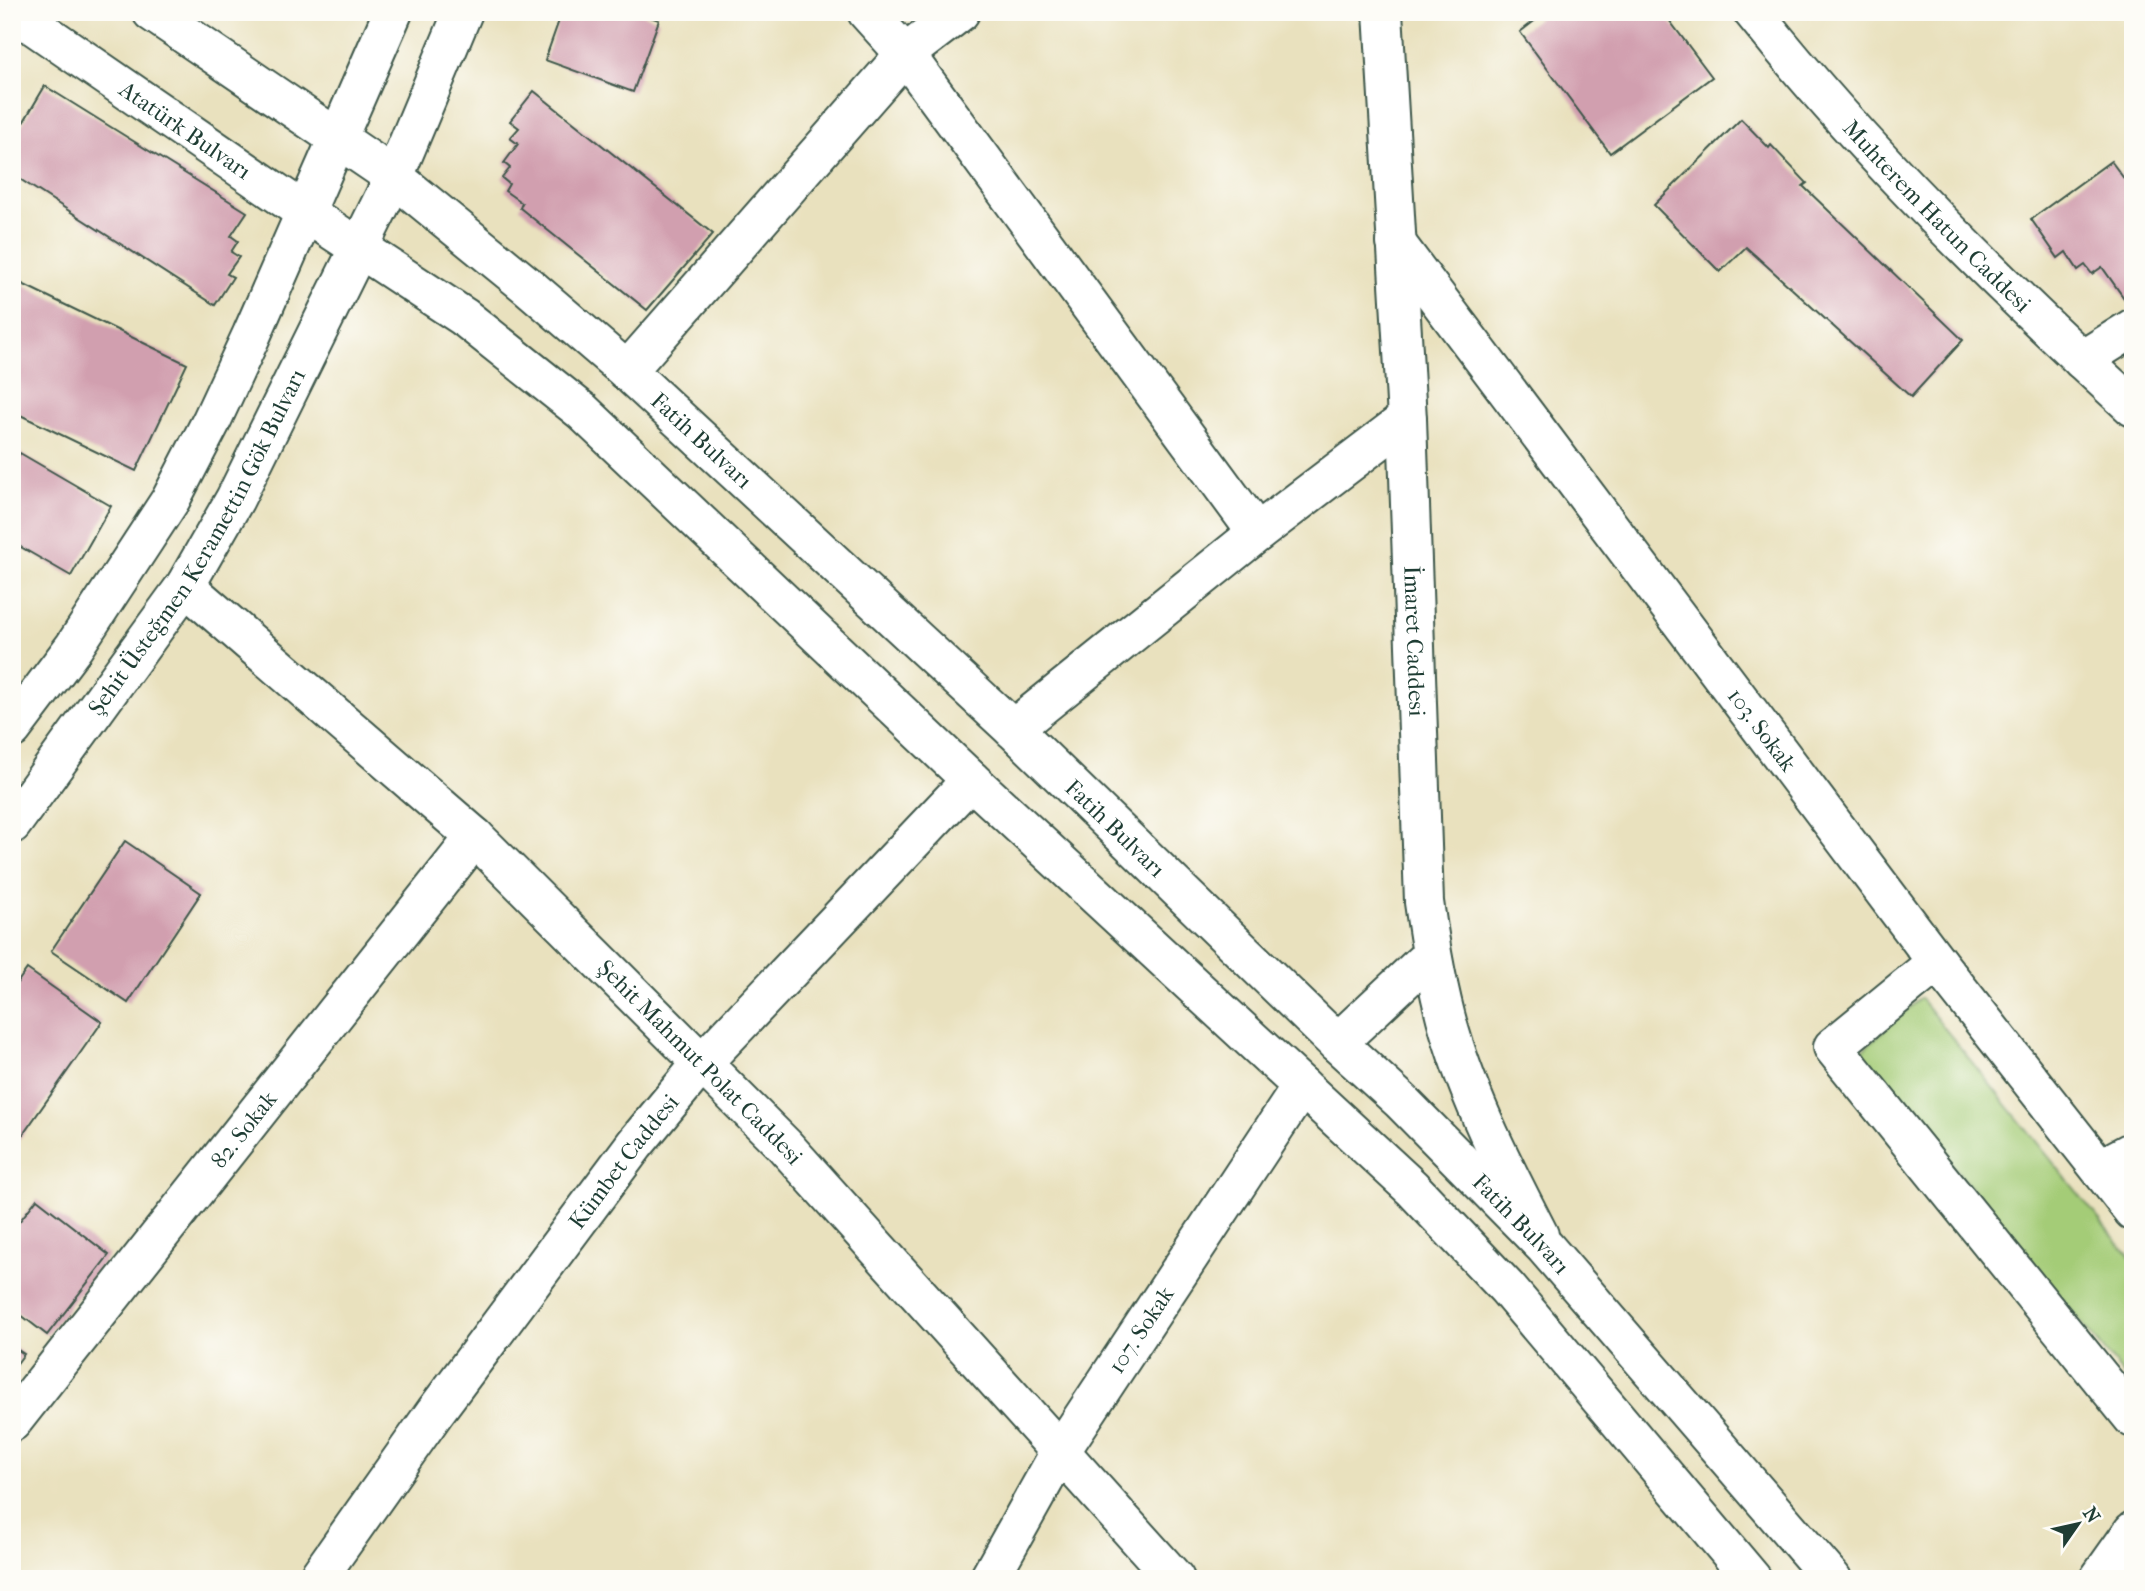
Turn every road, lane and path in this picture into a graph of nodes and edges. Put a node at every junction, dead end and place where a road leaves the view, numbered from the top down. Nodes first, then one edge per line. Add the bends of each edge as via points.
1 (14, 12) edge
2 (152, 12) edge
3 (394, 12) edge
4 (463, 12) edge
5 (867, 12) edge
6 (960, 12) edge
7 (1383, 12) edge
8 (1753, 12) edge
9 (905, 54) junction
10 (339, 139) junction
11 (394, 177) junction
12 (306, 213) junction
13 (1396, 243) junction
14 (359, 246) junction
15 (2133, 328) edge
16 (2082, 360) junction
17 (627, 371) junction
18 (2133, 407) edge
19 (1407, 419) junction
20 (1257, 533) junction
21 (185, 586) junction
22 (12, 729) edge
23 (1013, 729) junction
24 (971, 780) junction
25 (12, 824) edge
26 (475, 837) junction
27 (1431, 955) junction
28 (1937, 962) junction
29 (1337, 1043) junction
30 (702, 1063) junction
31 (1301, 1086) junction
32 (2117, 1159) edge
33 (2133, 1211) edge
34 (1545, 1247) junction
35 (2133, 1418) edge
36 (12, 1422) edge
37 (1060, 1452) junction
38 (2133, 1531) edge
39 (317, 1579) edge
40 (989, 1579) edge
41 (1175, 1579) edge
42 (1752, 1579) edge
43 (1832, 1579) edge
44 (2099, 1579) edge

1 - 12 street, Atatürk Bulvarı
2 - 10 street
3 - 10 street, Şehit Üsteğmen Keramettin Gök Bulvarı
4 - 11 street, Şehit Üsteğmen Keramettin Gök Bulvarı
5 - 9 street
6 - 9 street
7 - 13 street, İmaret Caddesi
8 - 16 street, Muhterem Hatun Caddesi via 1804,76 1947,231
9 - 17 street
9 - 20 street
10 - 11 street, Fatih Bulvarı
10 - 12 street, Şehit Üsteğmen Keramettin Gök Bulvarı
11 - 14 street, Şehit Üsteğmen Keramettin Gök Bulvarı
11 - 17 street, Fatih Bulvarı
12 - 14 street, Atatürk Bulvarı
12 - 22 street, Şehit Üsteğmen Keramettin Gök Bulvarı via 217,410 171,499 74,646
13 - 19 street, İmaret Caddesi
13 - 28 street, 103. Sokak
14 - 21 street, Şehit Üsteğmen Keramettin Gök Bulvarı via 282,408
14 - 24 street via 464,317 582,411
15 - 16 street
16 - 18 street, Muhterem Hatun Caddesi
17 - 23 street, Fatih Bulvarı
19 - 20 street
19 - 27 street, İmaret Caddesi via 1424,902
20 - 23 street
21 - 25 street, Şehit Üsteğmen Keramettin Gök Bulvarı
21 - 26 street, Şehit Mahmut Polat Caddesi
23 - 29 street, Fatih Bulvarı
24 - 30 street, Kümbet Caddesi
24 - 31 street
26 - 30 street, Şehit Mahmut Polat Caddesi
26 - 36 street, 82. Sokak
27 - 29 street
27 - 34 street, İmaret Caddesi via 1472,1094
28 - 32 street, 103. Sokak
28 - 35 street via 1833,1047
29 - 34 street, Fatih Bulvarı
30 - 37 street, Şehit Mahmut Polat Caddesi via 784,1145
30 - 39 street, Kümbet Caddesi via 635,1144 435,1412
31 - 37 street, 107. Sokak
31 - 42 street via 1412,1188 1507,1288
32 - 33 street, 103. Sokak
34 - 43 street, Fatih Bulvarı
37 - 40 street, 107. Sokak
37 - 41 street, Şehit Mahmut Polat Caddesi
38 - 44 street

